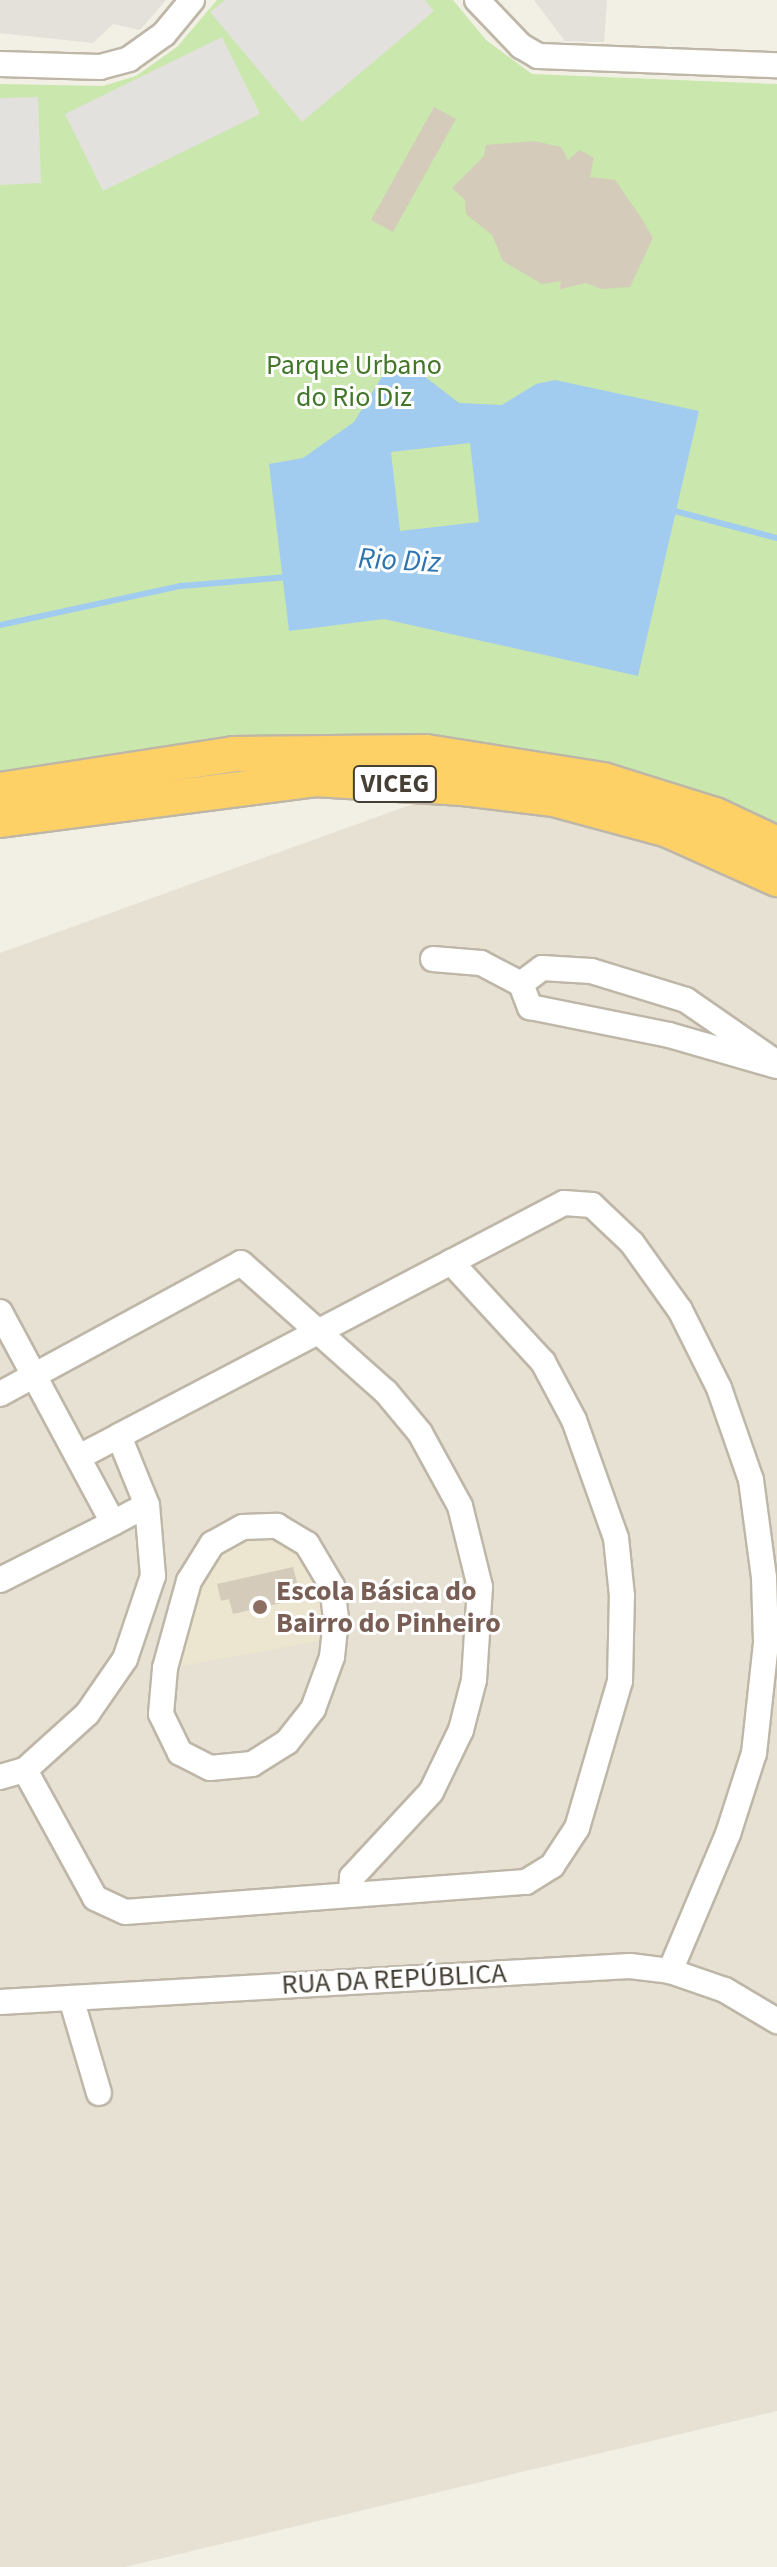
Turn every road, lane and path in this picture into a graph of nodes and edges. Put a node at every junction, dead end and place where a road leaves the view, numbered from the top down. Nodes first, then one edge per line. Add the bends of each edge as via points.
1 (192, 0) edge
2 (477, 0) edge
3 (0, 64) edge
4 (777, 65) edge
5 (0, 790) edge
6 (0, 820) edge
7 (777, 844) edge
8 (777, 879) edge
9 (433, 959) dead end
10 (521, 984) junction
11 (777, 1064) edge
12 (451, 1262) junction
13 (0, 1312) edge
14 (316, 1333) junction
15 (33, 1375) junction
16 (0, 1394) edge
17 (119, 1436) junction
18 (79, 1457) junction
19 (147, 1505) junction
20 (113, 1523) junction
21 (153, 1576) junction
22 (0, 1580) edge
23 (189, 1581) junction
24 (125, 1659) junction
25 (165, 1668) junction
26 (25, 1770) junction
27 (0, 1777) edge
28 (351, 1895) junction
29 (670, 1971) junction
30 (71, 1998) junction
31 (0, 2002) edge
32 (777, 2021) edge
33 (99, 2093) dead end

1 - 3 street via 164,34 129,59 89,67
2 - 4 street via 521,46 538,56
5 - 7 highway, VICEG via 234,754 426,752 603,780 715,815
6 - 8 highway, VICEG via 315,779 463,788 554,799 668,830
9 - 10 street via 481,963
10 - 11 street via 530,1007
10 - 11 street via 542,968 591,971 686,1000
12 - 14 street
12 - 28 street via 543,1362 574,1420 616,1538 622,1596 620,1681 577,1828 552,1866 526,1882
12 - 29 street via 564,1203 592,1205 632,1243 680,1310 719,1388 751,1480 766,1643 754,1753 728,1834
13 - 15 street
14 - 15 street via 241,1263
14 - 17 street
14 - 28 street via 386,1392 420,1433 460,1506 480,1587 474,1680 461,1730 431,1792 352,1877
15 - 16 street
15 - 18 street
17 - 18 street
17 - 19 street
18 - 20 street
19 - 20 street
19 - 21 street
20 - 22 street
21 - 23 street
21 - 24 street
23 - 25 street
23 - 25 street via 212,1544 243,1527 277,1526 307,1544 332,1586 332,1657 313,1709 287,1742 252,1764 210,1768 180,1753 161,1714
24 - 25 street
24 - 26 street via 87,1714
26 - 27 street
26 - 28 street via 95,1898 108,1907 125,1912
29 - 30 street, RUA DA REPÚBLICA via 582,1967
29 - 32 street, RUA DA REPÚBLICA via 725,1990
30 - 31 street, RUA DA REPÚBLICA
30 - 33 street

